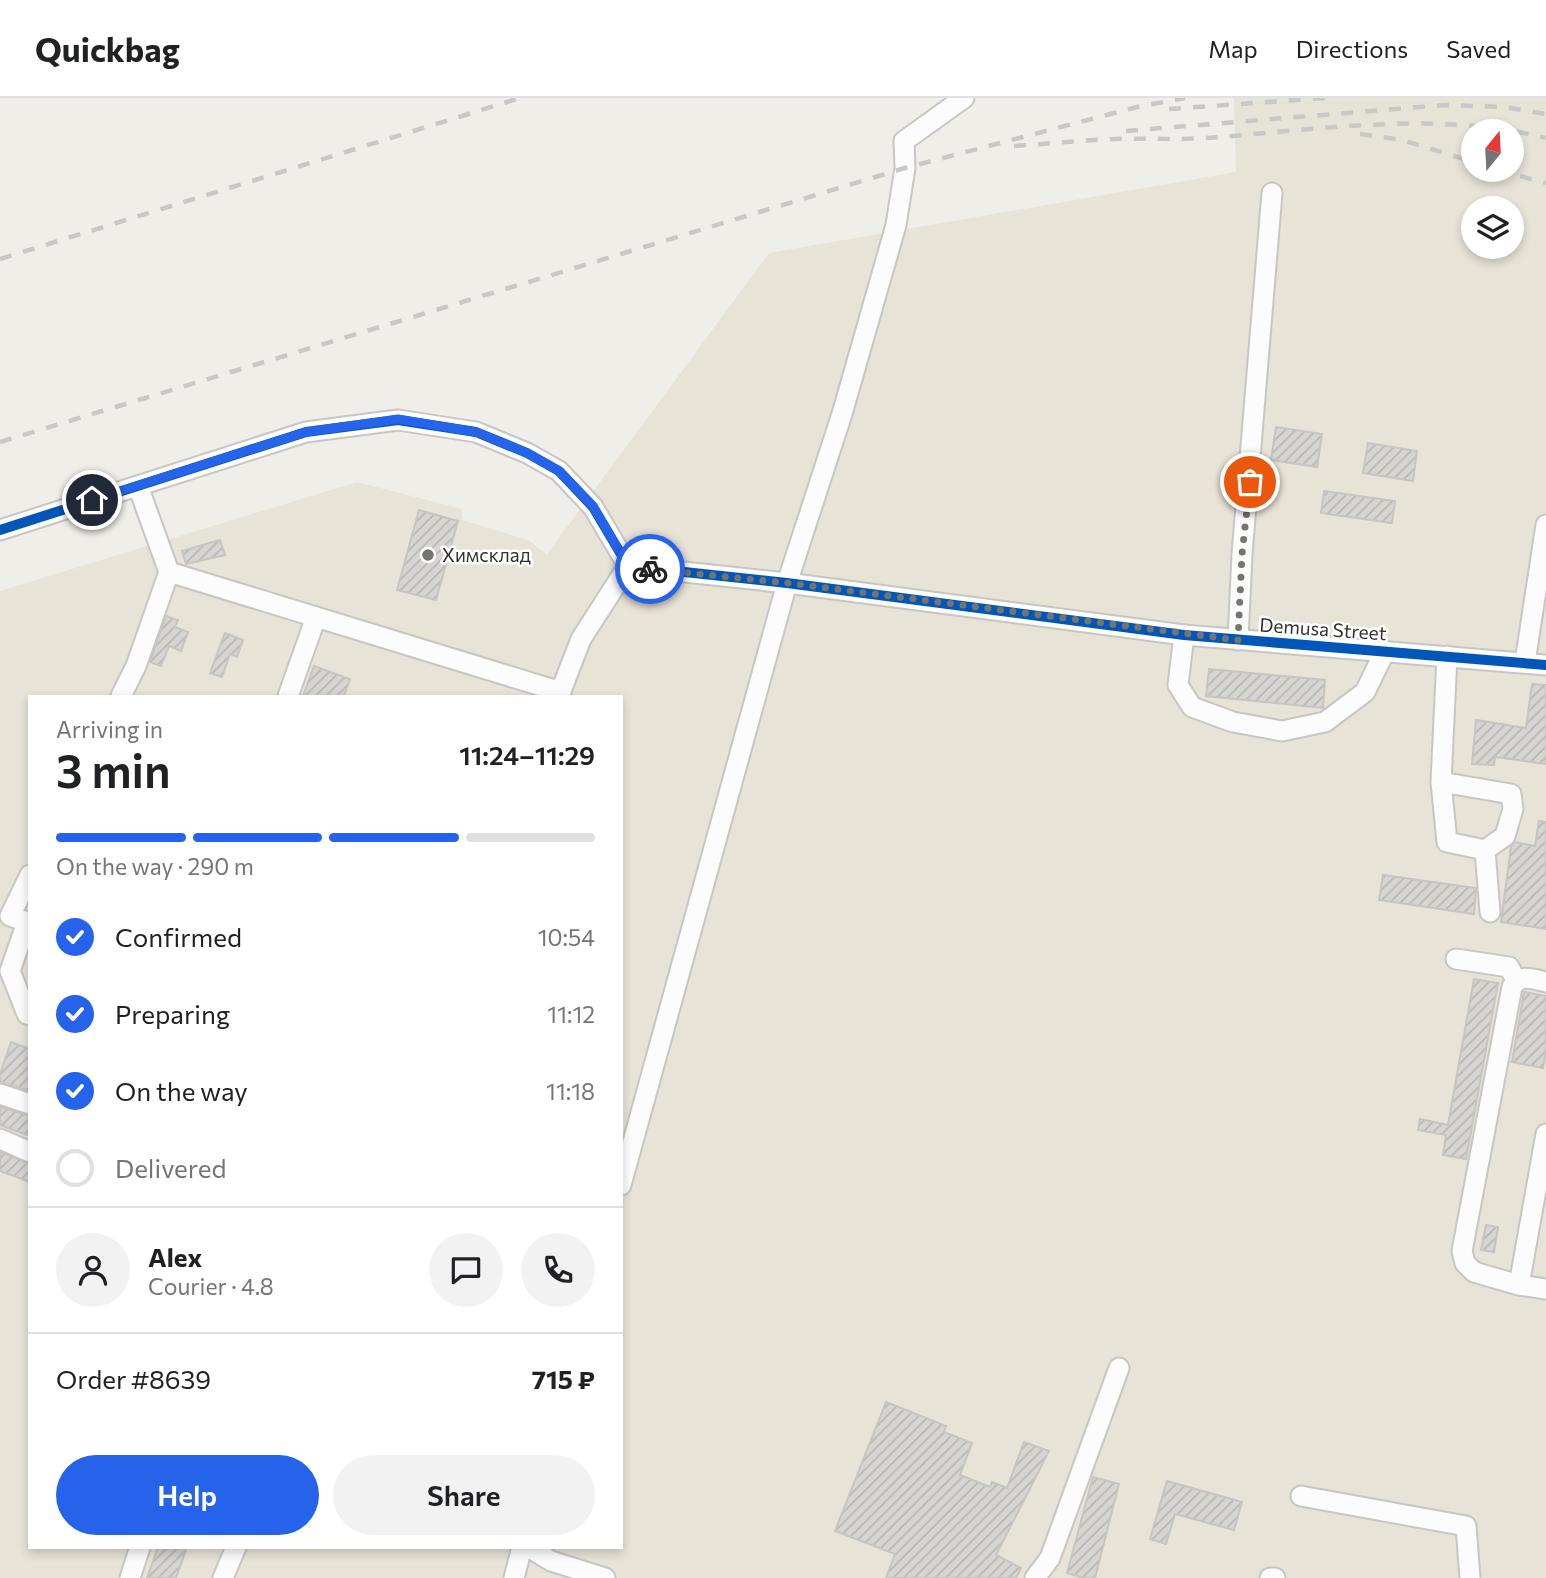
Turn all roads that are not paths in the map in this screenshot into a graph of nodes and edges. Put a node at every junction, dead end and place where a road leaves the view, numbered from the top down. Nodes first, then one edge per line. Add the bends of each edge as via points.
1 (964, 98) edge
2 (1272, 193) dead end
3 (138, 486) junction
4 (1546, 524) edge
5 (0, 530) edge
6 (628, 566) junction
7 (169, 572) junction
8 (788, 583) junction
9 (316, 617) junction
10 (1184, 635) junction
11 (1238, 640) junction
12 (1385, 651) junction
13 (1447, 656) junction
14 (1525, 662) junction
15 (1546, 665) edge
16 (560, 694) edge
17 (122, 695) edge
18 (288, 695) edge
19 (1441, 782) junction
20 (1485, 850) junction
21 (28, 879) edge
22 (1490, 912) dead end
23 (28, 922) edge
24 (28, 925) edge
25 (1456, 959) dead end
26 (1516, 980) junction
27 (1546, 982) edge
28 (28, 1014) edge
29 (0, 1094) edge
30 (28, 1103) edge
31 (1546, 1134) edge
32 (0, 1139) edge
33 (28, 1151) edge
34 (623, 1178) edge
35 (1519, 1285) junction
36 (1546, 1289) edge
37 (1119, 1368) dead end
38 (1301, 1496) dead end
39 (139, 1549) edge
40 (235, 1549) edge
41 (521, 1549) edge
42 (531, 1549) edge
43 (130, 1578) edge
44 (223, 1578) edge
45 (514, 1578) edge
46 (605, 1578) edge
47 (1035, 1578) edge
48 (1270, 1578) edge
49 (1275, 1578) edge
50 (1469, 1578) edge

1 - 8 street via 904,141 905,168 896,225
2 - 11 street
3 - 5 street
3 - 6 street via 306,432 398,419 476,432 559,471 593,506
3 - 7 street
4 - 14 street
6 - 8 street, Demusa Street
6 - 16 street via 580,639
7 - 9 street
7 - 17 street
8 - 10 street, Demusa Street
8 - 34 street
9 - 16 street
9 - 18 street
10 - 11 street, Demusa Street
10 - 12 street via 1178,685 1192,706 1233,722 1282,730 1325,722 1365,692
11 - 12 street, Demusa Street
12 - 13 street, Demusa Street
13 - 14 street, Demusa Street
13 - 19 street
14 - 15 street, Demusa Street
19 - 20 street via 1447,842
19 - 20 street via 1511,794 1513,809 1505,836
20 - 22 street
21 - 23 street via 10,916
24 - 28 street via 10,971
25 - 26 street via 1509,967
26 - 27 street
26 - 35 street via 1462,1251 1465,1263 1475,1272
29 - 30 street
31 - 35 street
32 - 33 street
35 - 36 street
37 - 47 street via 1050,1559
38 - 50 street via 1466,1526
39 - 43 street
40 - 44 street
41 - 45 street
42 - 46 street via 551,1561
48 - 49 street

